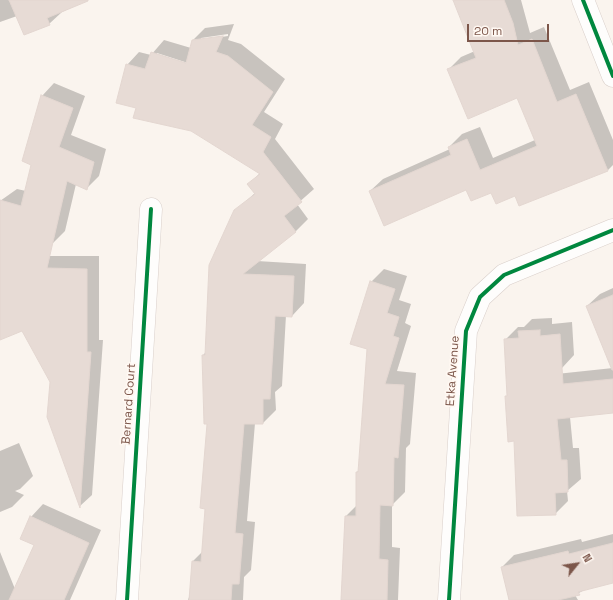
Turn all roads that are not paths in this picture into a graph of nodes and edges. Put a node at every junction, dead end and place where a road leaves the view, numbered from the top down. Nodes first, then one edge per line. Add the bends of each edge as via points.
1 (583, 0) edge
2 (613, 76) edge
3 (151, 208) dead end
4 (613, 230) edge
5 (127, 600) edge
6 (449, 600) edge

1 - 2 street
3 - 5 street, Bernard Court
4 - 6 street, Etka Avenue via 504,275 480,297 466,331

